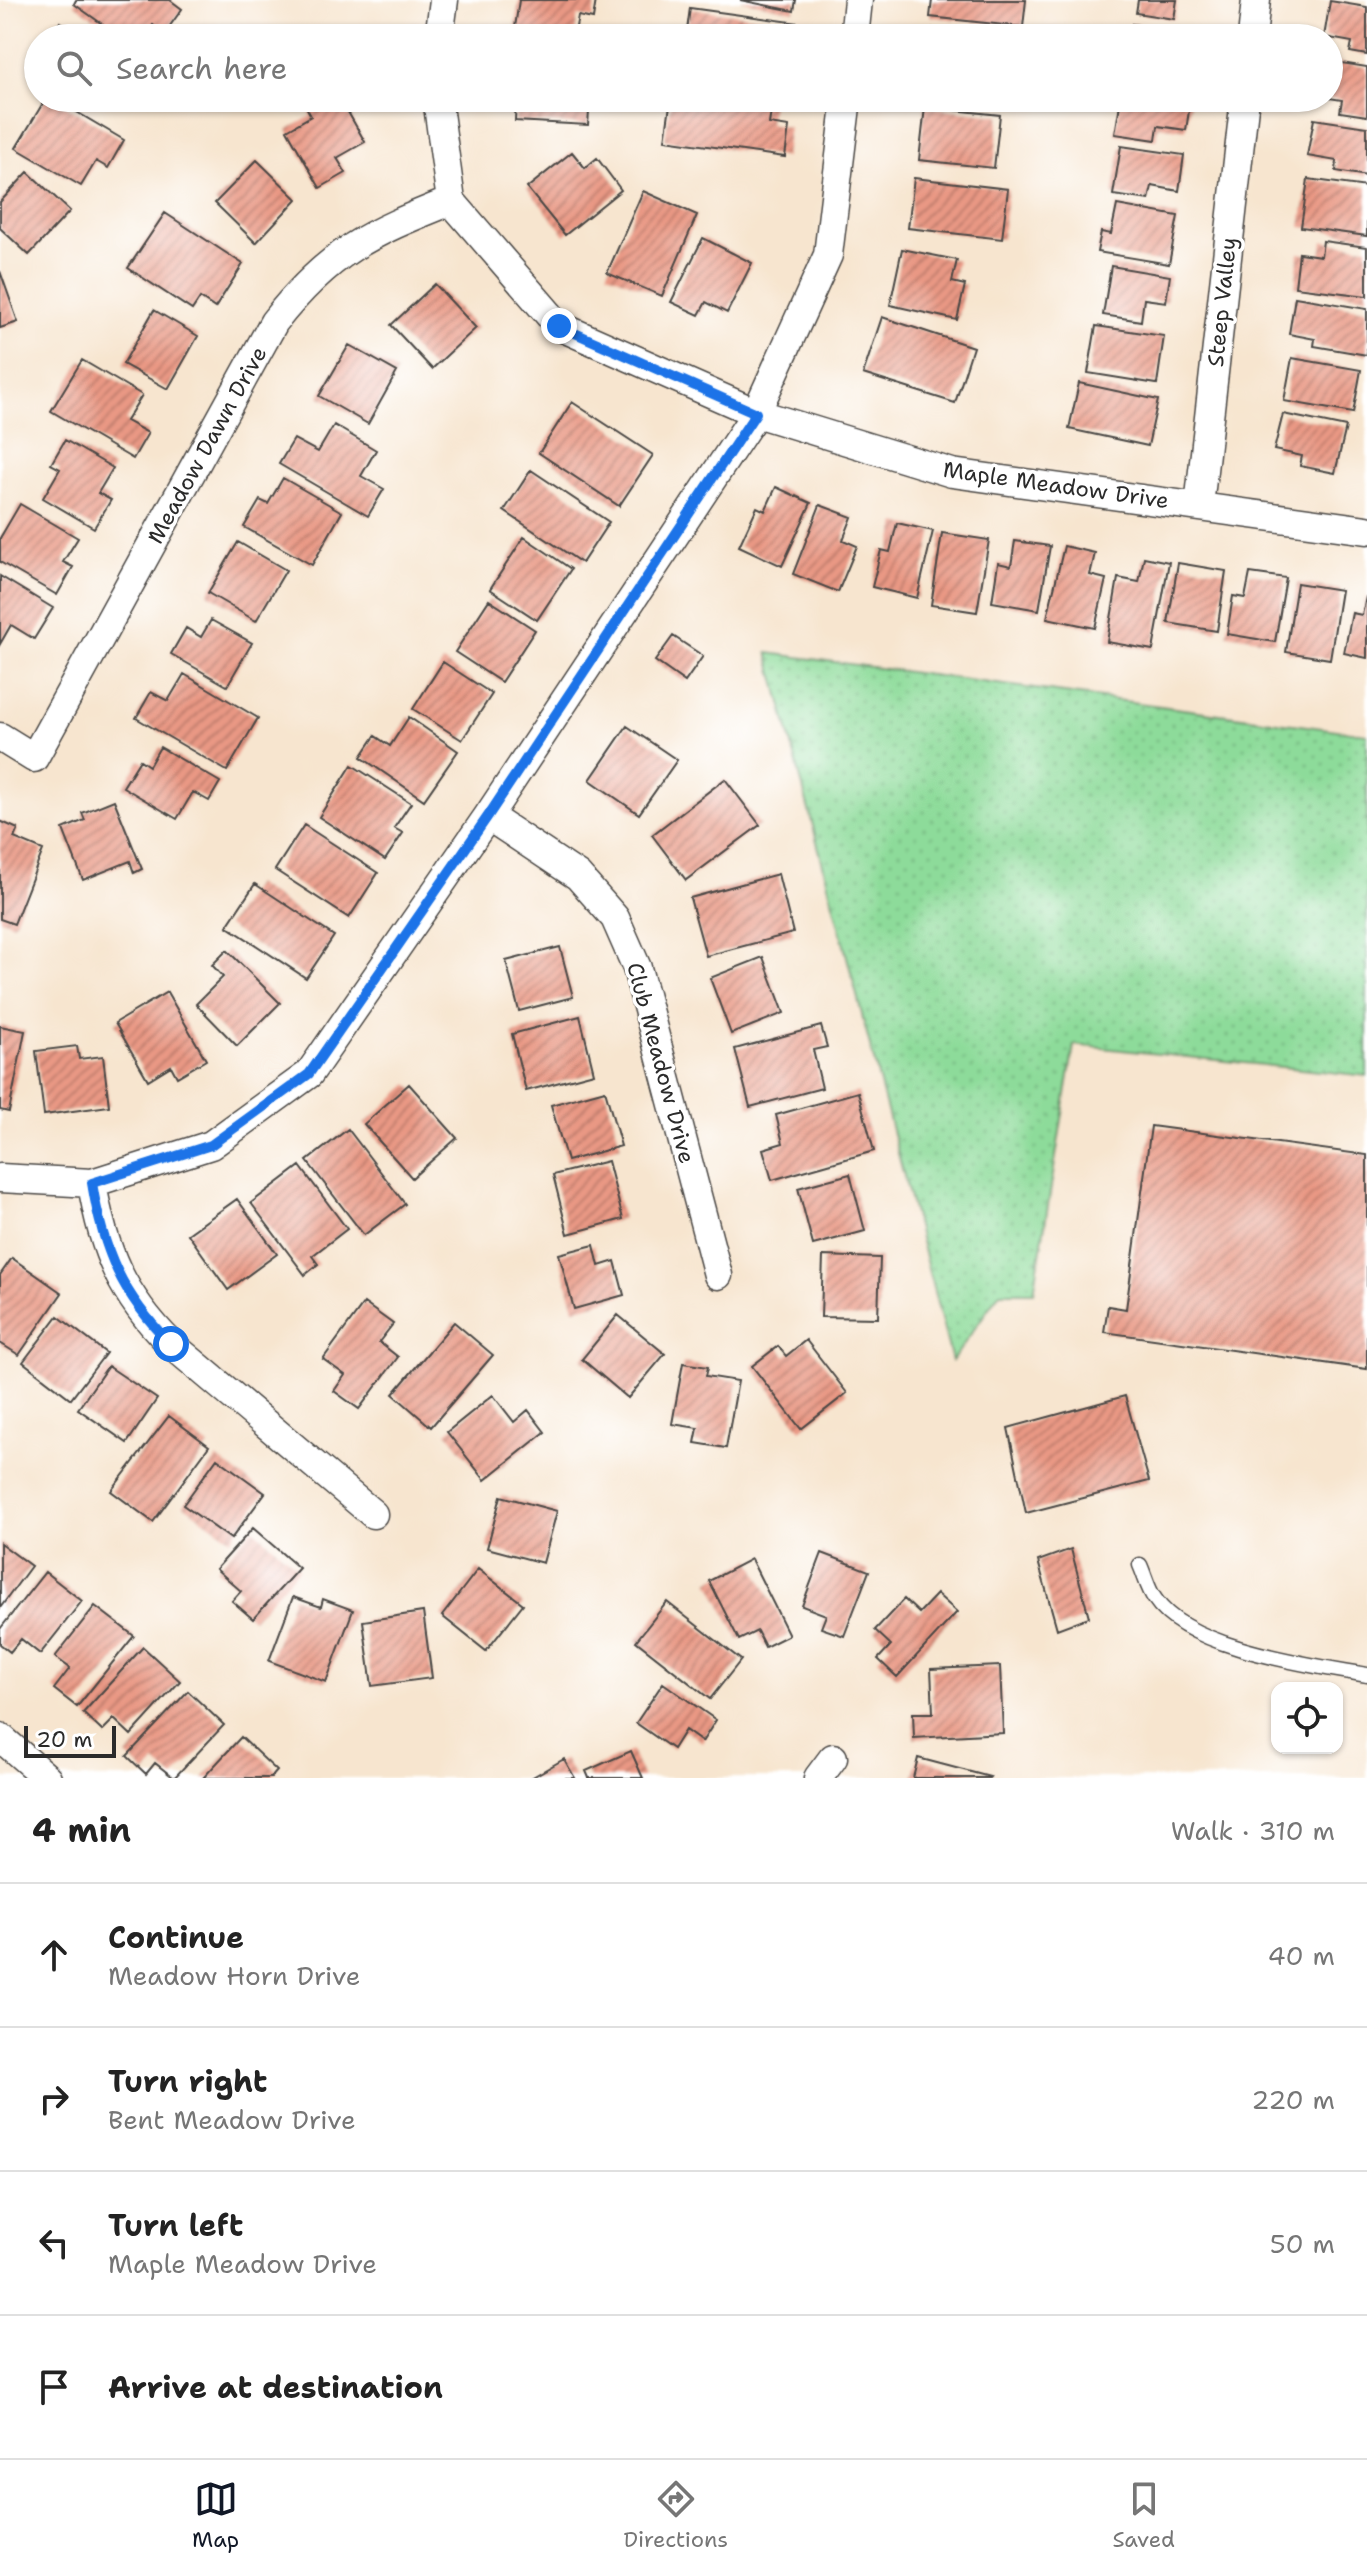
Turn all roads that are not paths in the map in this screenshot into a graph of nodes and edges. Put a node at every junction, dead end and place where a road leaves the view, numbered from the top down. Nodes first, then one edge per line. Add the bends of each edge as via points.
1 (444, 0) edge
2 (858, 0) edge
3 (1256, 0) edge
4 (441, 24) edge
5 (855, 24) edge
6 (1253, 24) edge
7 (439, 112) edge
8 (845, 112) edge
9 (1243, 112) edge
10 (451, 201) junction
11 (756, 413) junction
12 (1199, 506) junction
13 (1367, 530) edge
14 (0, 737) edge
15 (488, 816) junction
16 (0, 1178) edge
17 (92, 1183) junction
18 (718, 1275) dead end
19 (373, 1514) dead end
20 (1140, 1565) dead end
21 (1367, 1675) edge
22 (0, 1737) edge
23 (47, 1778) edge

1 - 4 street
2 - 5 street
3 - 6 street
7 - 10 street
8 - 11 street via 828,255
9 - 12 street, Steep Valley
10 - 11 street, Maple Meadow Drive via 559,326
10 - 14 street, Meadow Dawn Drive via 346,249 306,282 274,322 34,758
11 - 12 street, Maple Meadow Drive via 952,473
11 - 15 street
12 - 13 street, Maple Meadow Drive
15 - 17 street via 309,1074 211,1145
15 - 18 street, Club Meadow Drive via 578,876 615,918 637,968
16 - 17 street
17 - 19 street via 118,1279 143,1315
20 - 21 lane via 1155,1601 1194,1631 1262,1655
22 - 23 street

